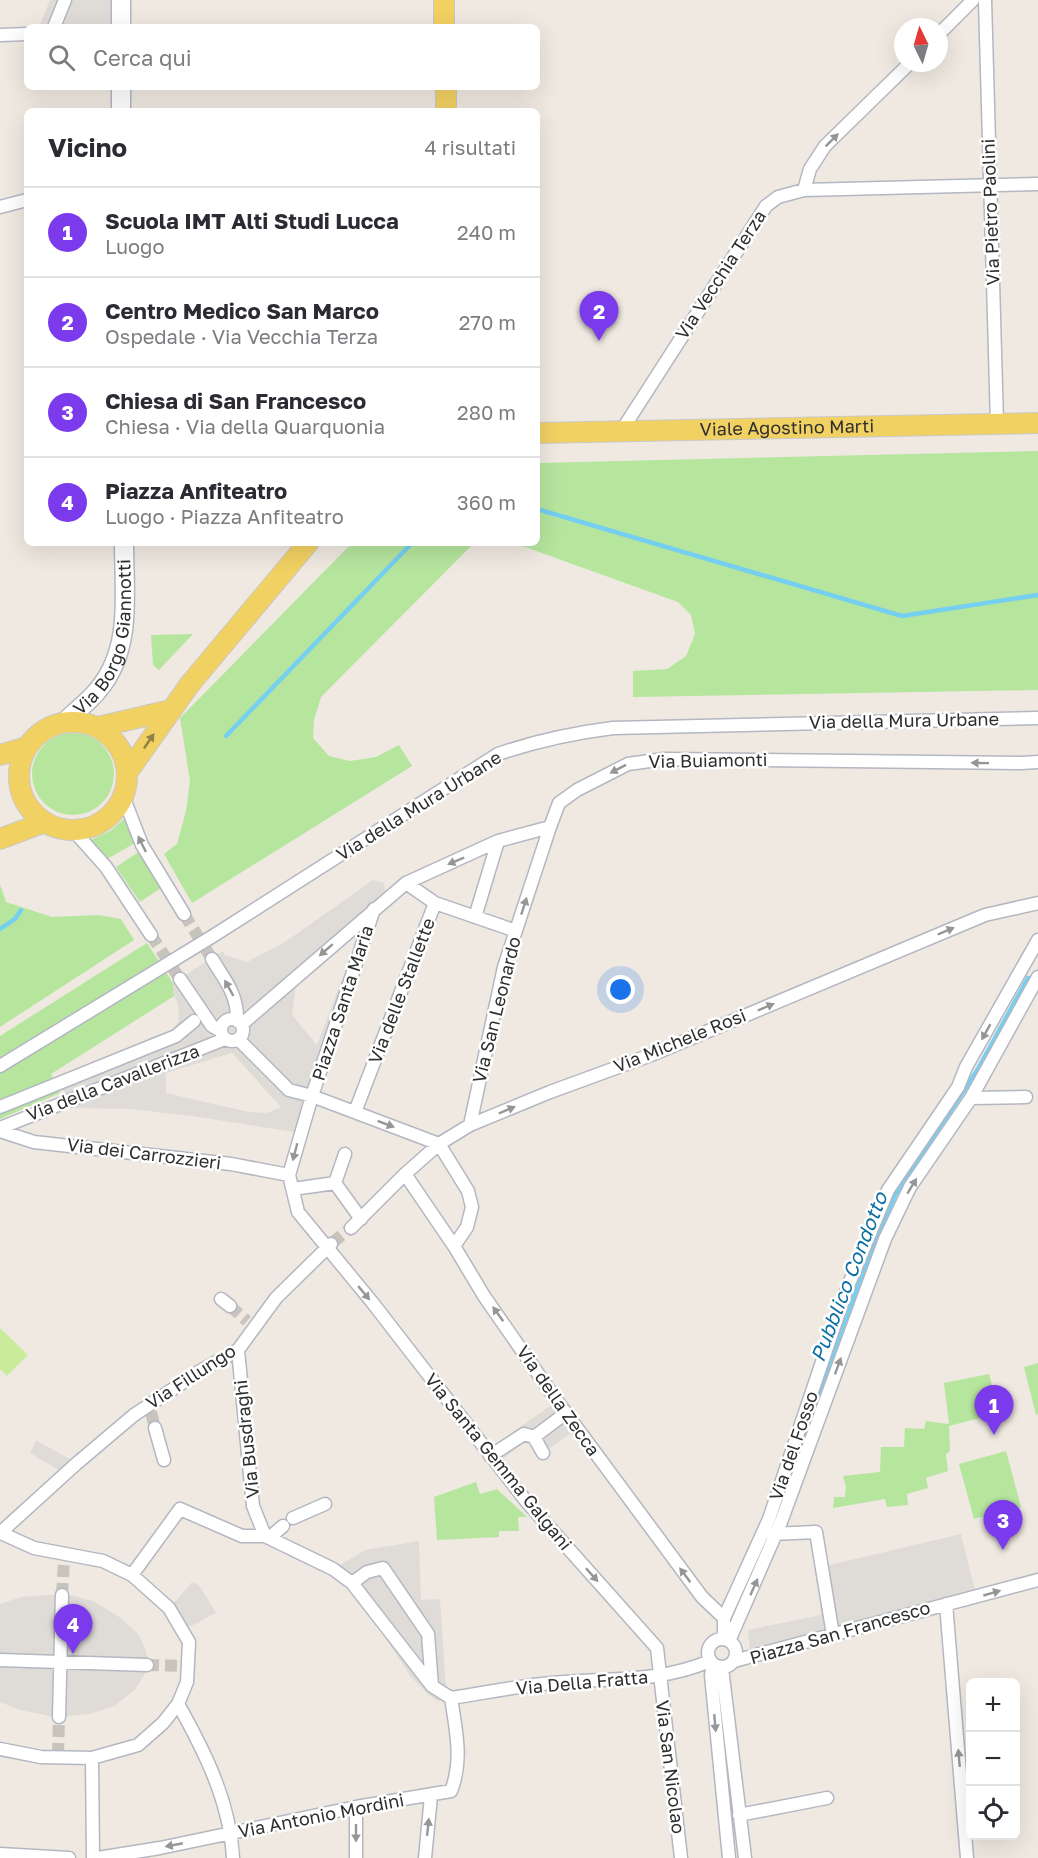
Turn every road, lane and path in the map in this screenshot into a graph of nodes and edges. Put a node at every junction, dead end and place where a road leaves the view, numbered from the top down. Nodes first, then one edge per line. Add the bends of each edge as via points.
1 (66, 0) edge
2 (121, 0) edge
3 (444, 0) edge
4 (974, 0) edge
5 (986, 0) edge
6 (55, 24) edge
7 (121, 24) edge
8 (444, 24) edge
9 (948, 25) edge
10 (24, 34) edge
11 (0, 35) edge
12 (901, 72) edge
13 (121, 90) edge
14 (446, 90) edge
15 (122, 108) edge
16 (446, 108) edge
17 (990, 184) junction
18 (1038, 184) edge
19 (804, 190) junction
20 (24, 201) edge
21 (0, 207) edge
22 (997, 423) junction
23 (1038, 423) edge
24 (622, 430) junction
25 (540, 433) edge
26 (124, 546) edge
27 (305, 546) edge
28 (171, 710) junction
29 (1038, 718) edge
30 (65, 722) junction
31 (98, 727) junction
32 (27, 747) junction
33 (0, 754) edge
34 (1038, 762) edge
35 (127, 773) junction
36 (123, 796) junction
37 (45, 822) junction
38 (550, 827) junction
39 (73, 830) junction
40 (0, 839) edge
41 (498, 841) junction
42 (406, 883) junction
43 (435, 903) junction
44 (1038, 903) edge
45 (374, 909) junction
46 (184, 914) tunnel mouth
47 (475, 917) junction
48 (516, 931) junction
49 (151, 935) tunnel mouth
50 (1038, 940) edge
51 (212, 959) tunnel mouth
52 (1025, 963) junction
53 (1038, 969) edge
54 (1038, 977) edge
55 (180, 979) tunnel mouth
56 (1001, 1005) junction
57 (1019, 1014) junction
58 (194, 1021) dead end
59 (240, 1023) junction
60 (223, 1035) junction
61 (238, 1040) junction
62 (147, 1048) junction
63 (0, 1066) edge
64 (155, 1066) junction
65 (966, 1067) junction
66 (982, 1078) junction
67 (312, 1096) junction
68 (1026, 1097) dead end
69 (971, 1098) junction
70 (0, 1107) edge
71 (355, 1112) junction
72 (470, 1125) junction
73 (0, 1129) edge
74 (439, 1144) junction
75 (345, 1154) dead end
76 (289, 1174) junction
77 (405, 1174) junction
78 (335, 1183) junction
79 (293, 1189) junction
80 (361, 1219) junction
81 (351, 1228) tunnel mouth
82 (329, 1246) junction
83 (454, 1246) junction
84 (855, 1293) junction
85 (238, 1350) junction
86 (566, 1413) junction
87 (155, 1428) tunnel mouth
88 (534, 1437) junction
89 (543, 1453) dead end
90 (490, 1456) junction
91 (164, 1460) dead end
92 (325, 1504) dead end
93 (763, 1532) junction
94 (1, 1533) edge
95 (776, 1534) junction
96 (267, 1537) junction
97 (132, 1575) junction
98 (1038, 1580) edge
99 (352, 1583) junction
100 (62, 1595) tunnel mouth
101 (946, 1604) junction
102 (724, 1618) junction
103 (833, 1635) junction
104 (727, 1640) junction
105 (0, 1660) edge
106 (734, 1661) junction
107 (60, 1662) junction
108 (715, 1664) junction
109 (147, 1665) tunnel mouth
110 (658, 1677) junction
111 (432, 1686) junction
112 (451, 1698) junction
113 (178, 1704) junction
114 (59, 1717) tunnel mouth
115 (0, 1749) edge
116 (92, 1758) junction
117 (431, 1796) junction
118 (827, 1798) dead end
119 (356, 1807) junction
120 (739, 1815) junction
121 (232, 1834) junction
122 (4, 1856) edge
123 (69, 1858) edge
124 (93, 1858) edge
125 (98, 1858) edge
126 (233, 1858) edge
127 (356, 1858) edge
128 (425, 1858) edge
129 (681, 1858) edge
130 (729, 1858) edge
131 (745, 1858) edge
132 (967, 1858) edge

1 - 6 street
2 - 7 street
3 - 8 main road
4 - 9 street
5 - 17 street, Via Pietro Paolini
10 - 11 street
19 -> 12 street via 810,169 825,147
13 - 15 street
14 - 16 main road
17 - 18 street, Via Vecchia Terza
17 - 19 street, Via Vecchia Terza
17 - 22 street, Via Pietro Paolini
19 - 24 street, Via Vecchia Terza via 778,197 766,206
20 - 21 street
22 - 23 main road, Viale Agostino Marti
22 - 24 main road, Viale Agostino Marti
24 - 25 main road, Viale Agostino Marti
26 - 30 street, Via Borgo Giannotti via 121,648 97,692
27 - 28 main road
28 - 31 main road
35 -> 28 main road
29 - 63 street, Via della Mura Urbane via 613,728 571,733 514,748 498,754 218,933
30 - 31 main road
30 - 32 main road via 43,731
31 - 35 main road via 118,745
32 - 33 main road
32 - 37 main road via 19,769 20,787 30,809
34 -> 38 street, Via Buiamonti via 657,759 628,764 578,790 559,803
35 - 36 main road
36 - 39 main road via 103,821
46 -> 36 street via 142,845
37 - 39 main road
37 - 40 main road
38 - 41 street
48 -> 38 street, Via San Leonardo
39 - 49 street via 106,867
41 -> 42 street
41 - 47 street
42 - 43 street, Via delle Stallette
42 - 45 street, Piazza Santa Maria
43 - 47 street
43 - 71 street, Via delle Stallette
72 -> 44 street, Via Michele Rosi via 651,1055 986,915
45 -> 59 street, Piazza Santa Maria
45 - 67 street, Piazza Santa Maria
47 - 48 street
48 - 72 street, Via San Leonardo via 504,967
50 - 52 street, Via del Fosso
59 -> 51 street via 233,993
52 - 53 street
52 - 56 street, Via del Fosso
54 - 57 street, Via del Fosso
55 - 60 street via 212,1026
56 - 57 street
56 -> 65 street, Via del Fosso
57 - 66 street, Via del Fosso
58 - 62 street via 176,1036
59 - 60 street via 226,1022
59 - 61 street via 243,1033
60 - 61 street
60 - 64 street, Via della Cavallerizza
61 - 67 street via 289,1090
62 - 64 street
62 - 70 street
64 - 73 street, Via della Cavallerizza
65 - 66 street
65 - 84 street, Via del Fosso via 958,1087 888,1190
66 - 69 street, Via del Fosso
67 - 71 street
67 -> 76 street
68 - 69 street
84 -> 69 street, Via del Fosso via 910,1187
71 -> 74 street
72 - 74 street, Via Michele Rosi
73 - 76 street, Via dei Carrozzieri via 34,1142
74 - 77 street, Via Michele Rosi
74 - 83 street via 468,1191 472,1207 467,1227
75 - 78 street
76 - 79 street
77 - 80 street, Via Michele Rosi
77 - 83 street, Via della Zecca
78 - 79 street
78 - 80 street
79 - 82 street via 298,1212
80 - 81 street, Via Michele Rosi
82 - 85 street, Via Fillungo via 251,1324
82 -> 90 street, Via Santa Gemma Galgani
86 -> 83 street, Via della Zecca
84 - 93 street, Via del Fosso
95 -> 84 street, Via del Fosso
85 - 94 street, Via Fillungo via 150,1408 76,1464
85 - 96 street, Via Busdraghi via 253,1506
86 - 88 street
102 -> 86 street, Via della Zecca via 702,1597
87 - 91 street
88 - 89 street
88 - 90 street via 524,1434
90 -> 110 street, Via Santa Gemma Galgani via 657,1648
92 - 96 street
93 - 95 street
93 - 102 street, Via del Fosso
94 - 97 street via 65,1557 103,1561
95 - 103 street via 816,1532
104 -> 95 street, Via del Fosso
96 - 97 street via 242,1536 180,1509
96 - 99 street via 333,1569
97 - 113 street via 169,1608 189,1642 187,1682
101 -> 98 street, Piazza San Francesco
99 - 111 street
99 - 111 street via 367,1572 383,1568 428,1634
100 - 107 street
101 - 103 street, Piazza San Francesco
132 -> 101 street
102 - 104 street, Via del Fosso
103 - 106 street, Piazza San Francesco
104 - 106 street via 736,1647
104 - 108 street via 715,1641 709,1647
105 - 107 street
106 - 108 street via 731,1665
107 - 109 street
107 - 114 street
108 - 110 street, Via Della Fratta
108 - 120 street
108 -> 130 street via 711,1675
110 - 112 street, Via Della Fratta via 551,1683
110 - 129 street, Via San Nicolao
111 - 112 street
112 - 117 street, Via Antonio Mordini via 459,1751 456,1779 451,1791
113 - 116 street via 138,1745
113 - 121 street via 204,1751
115 - 116 street via 41,1757
116 - 124 street
117 - 119 street, Via Antonio Mordini
128 -> 117 street
118 - 120 street
119 - 121 street, Via Antonio Mordini
119 -> 127 street
120 - 131 street
121 -> 125 street, Via Antonio Mordini
121 - 126 street
122 - 123 street

